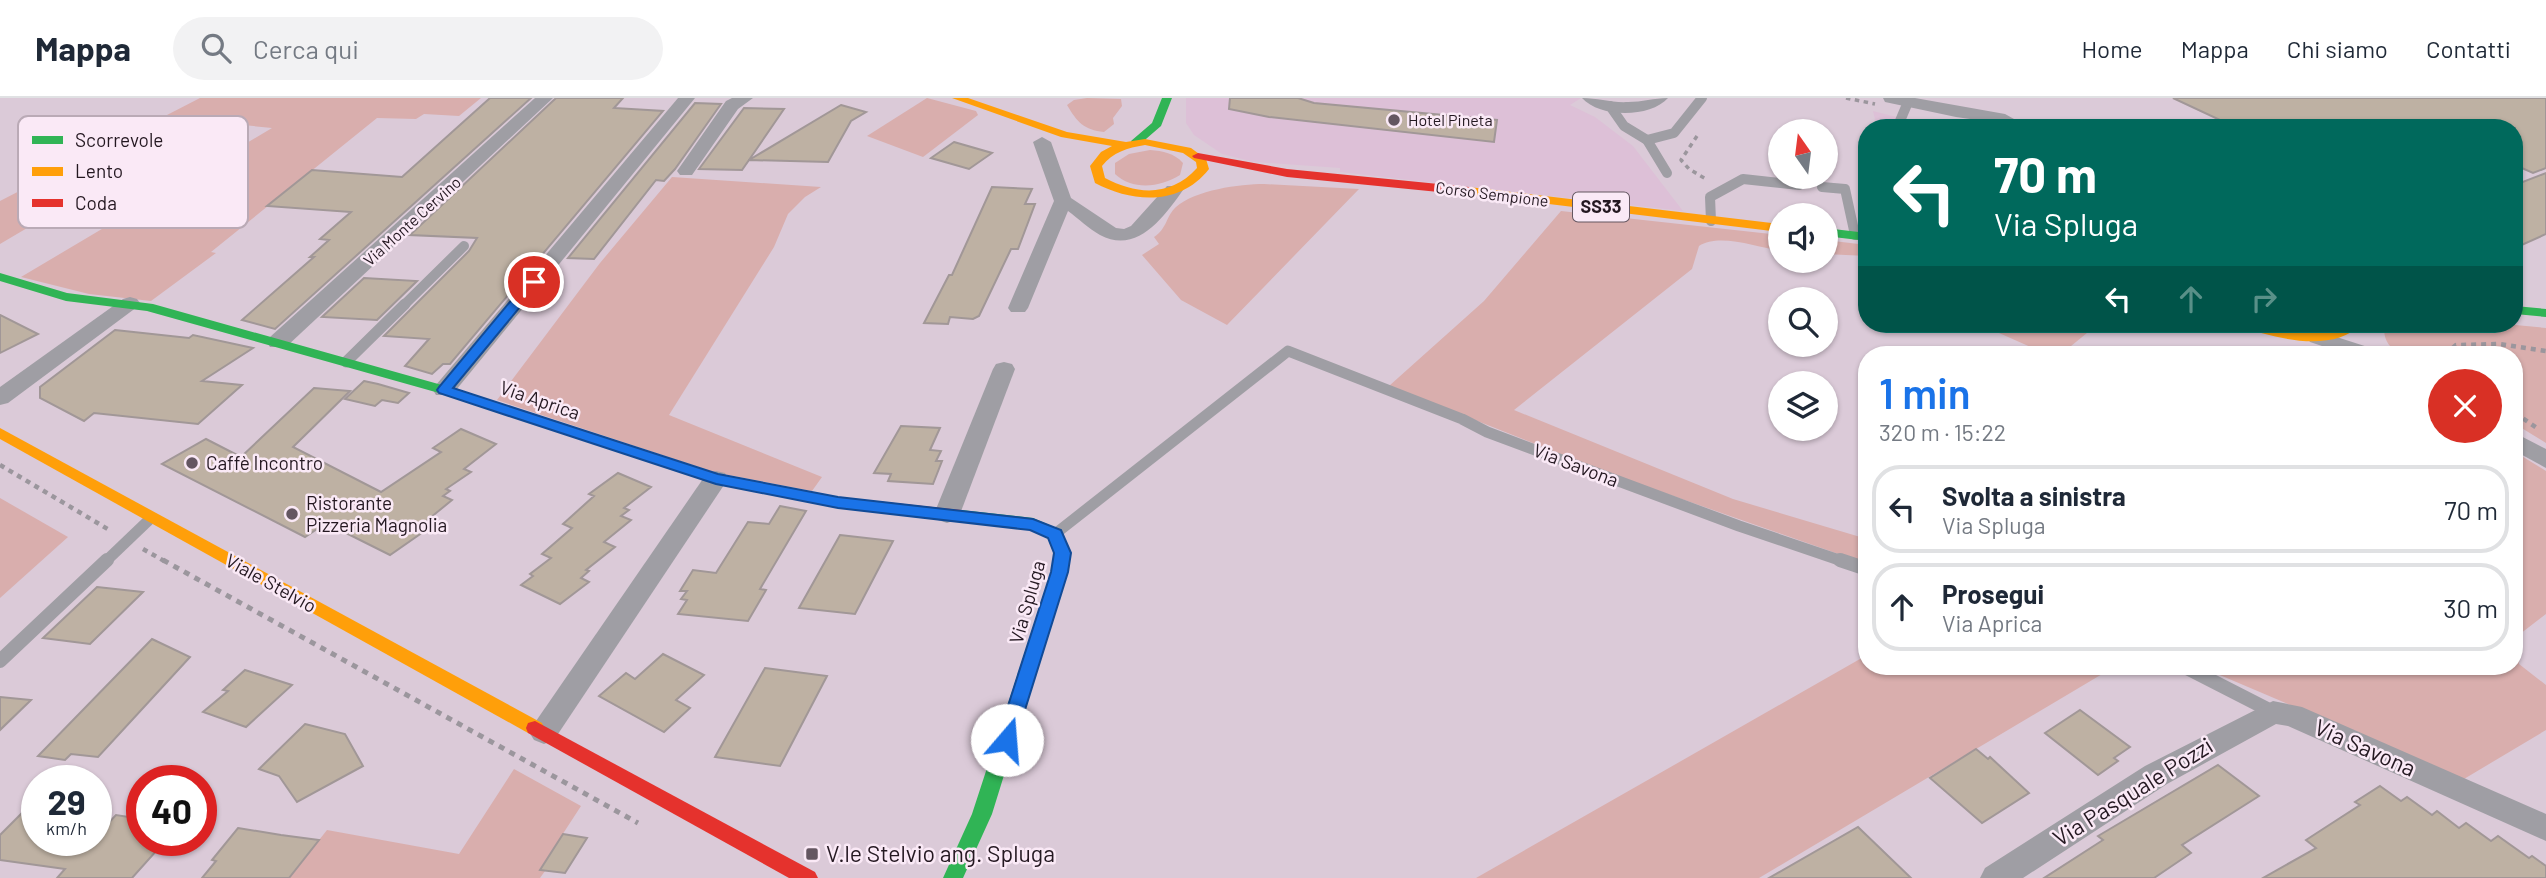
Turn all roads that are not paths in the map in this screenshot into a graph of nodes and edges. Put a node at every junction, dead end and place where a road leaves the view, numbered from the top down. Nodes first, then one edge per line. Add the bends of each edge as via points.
1 (545, 98) edge
2 (687, 98) edge
3 (745, 98) edge
4 (957, 98) edge
5 (1590, 98) edge
6 (1660, 98) edge
7 (1702, 98) edge
8 (1973, 98) edge
9 (1900, 100) edge
10 (1166, 105) edge
11 (1610, 106) junction
12 (1898, 119) edge
13 (1993, 119) edge
14 (2006, 119) edge
15 (1065, 135) junction
16 (1647, 140) junction
17 (1042, 142) dead end
18 (1130, 144) junction
19 (1194, 153) junction
20 (1096, 166) junction
21 (686, 171) dead end
22 (1287, 173) junction
23 (1667, 173) dead end
24 (1768, 182) edge
25 (1180, 188) junction
26 (1838, 188) edge
27 (1125, 192) junction
28 (1059, 209) junction
29 (1712, 221) junction
30 (1144, 223) junction
31 (1768, 227) edge
32 (1858, 227) edge
33 (1838, 233) edge
34 (1858, 236) edge
35 (464, 246) dead end
36 (0, 277) edge
37 (130, 303) junction
38 (1018, 308) dead end
39 (2523, 311) edge
40 (2546, 313) edge
41 (2277, 333) edge
42 (2342, 333) edge
43 (2318, 337) junction
44 (278, 342) junction
45 (2344, 346) edge
46 (346, 362) junction
47 (1004, 369) dead end
48 (444, 390) junction
49 (0, 398) edge
50 (0, 433) edge
51 (2523, 446) edge
52 (2546, 460) edge
53 (716, 479) junction
54 (947, 514) junction
55 (151, 518) junction
56 (1055, 534) junction
57 (1858, 566) edge
58 (0, 662) edge
59 (2201, 675) edge
60 (2273, 712) junction
61 (544, 732) junction
62 (2546, 828) edge
63 (808, 878) edge
64 (953, 878) edge
65 (1996, 878) edge

1 - 44 street, Via Monte Cervino
2 - 48 street
3 - 21 street via 732,105
4 - 15 street
5 - 11 street
6 - 11 street via 1640,107
7 - 16 lane via 1676,133
8 - 14 street
9 - 12 lane
9 - 13 street
10 - 18 street via 1151,132
10 - 19 street via 1174,130
11 - 16 lane via 1625,126
15 - 18 street
15 - 20 street
16 - 23 lane
17 - 28 street
18 - 19 street, Corso Sempione via 1161,142
18 - 20 street via 1106,154
19 - 22 street, Corso Sempione / SS33
19 - 25 street via 1201,171
20 - 27 street via 1099,180
22 - 25 street, Corso Sempione / SS33 via 1217,179
22 - 29 street, Corso Sempione / SS33
24 - 29 lane via 1743,179 1710,197
25 - 27 street, Corso Sempione via 1145,195
25 - 30 street via 1161,201
26 - 32 lane via 1845,189
27 - 30 street
28 - 30 street via 1080,207 1115,236 1133,233
28 - 38 street
29 - 31 street, Corso Sempione / SS33
33 - 34 street
35 - 46 lane
36 - 37 street, Via Aprica via 66,297
37 - 44 street, Via Aprica
37 - 49 street
39 - 40 street
41 - 43 street
42 - 43 street
43 - 45 street
44 - 46 street, Via Aprica
46 - 48 street, Via Aprica
47 - 54 street
48 - 53 street, Via Aprica
50 - 55 street, Viale Stelvio
51 - 52 street
53 - 54 street, Via Aprica via 838,502
53 - 61 street
54 - 56 street via 1033,524
55 - 58 lane
55 - 61 street, Viale Stelvio
56 - 57 lane, Via Savona via 1288,351 1487,432
56 - 64 street, Via Spluga via 1062,553 1059,572 982,814
59 - 60 lane, Via Savona
60 - 62 street, Via Savona via 2292,715
60 - 65 street, Via Pasquale Pozzi via 2156,775
61 - 63 street, Viale Stelvio

